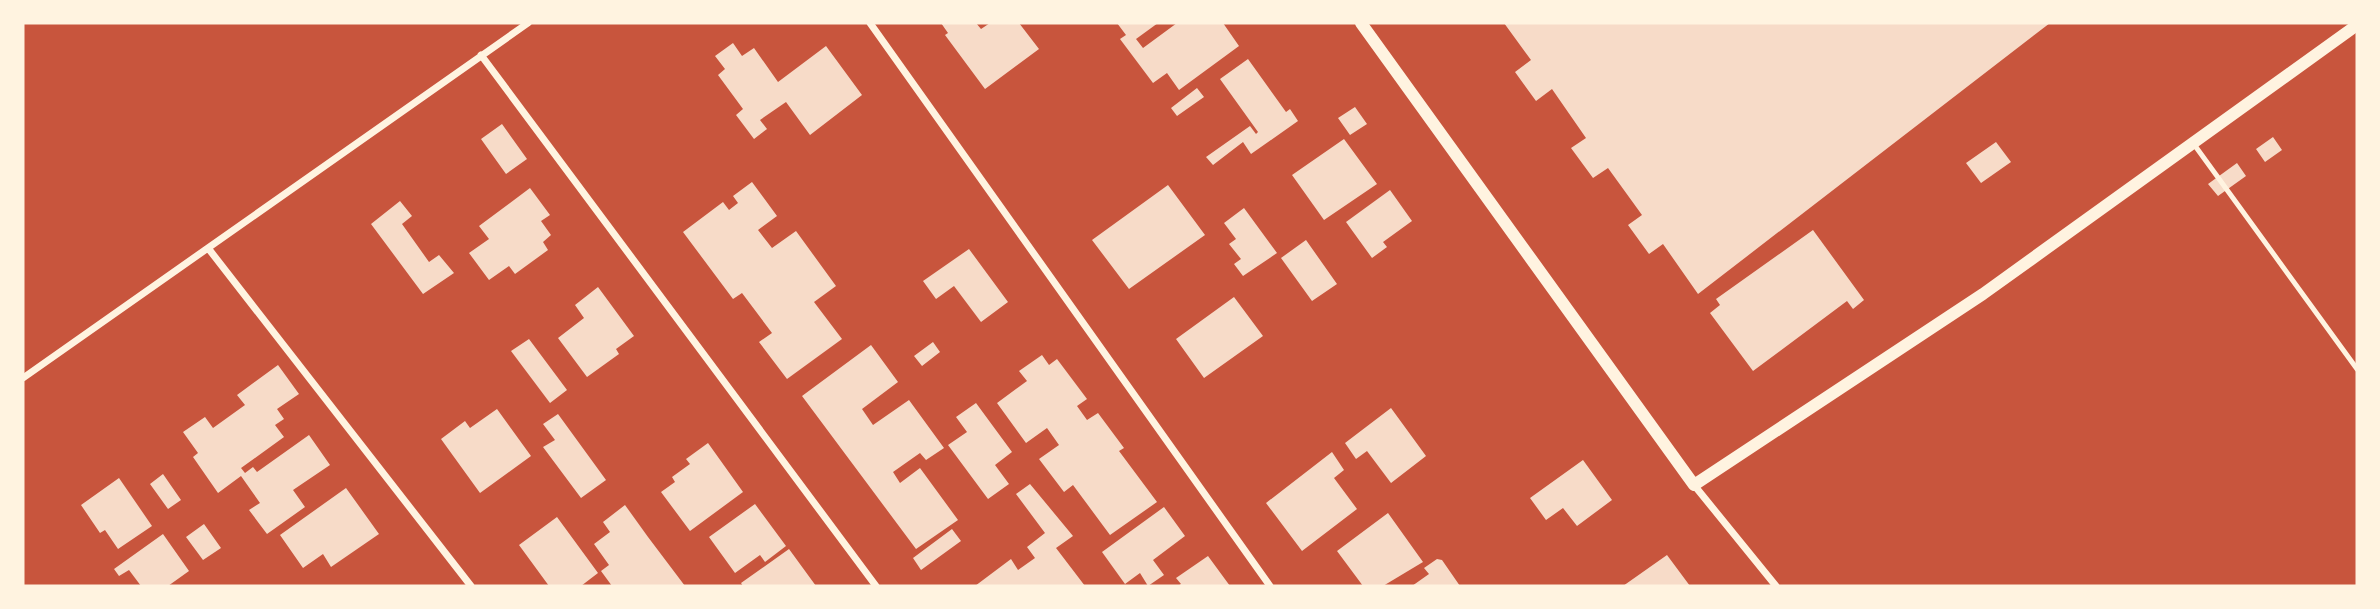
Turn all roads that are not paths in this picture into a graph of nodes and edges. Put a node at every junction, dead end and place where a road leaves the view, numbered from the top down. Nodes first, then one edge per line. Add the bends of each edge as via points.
1 (527, 23) edge
2 (870, 23) edge
3 (1361, 23) edge
4 (2357, 25) edge
5 (481, 55) junction
6 (2193, 143) junction
7 (208, 248) junction
8 (2357, 369) edge
9 (23, 378) edge
10 (1694, 485) junction
11 (471, 586) edge
12 (876, 586) edge
13 (1270, 586) edge
14 (1776, 586) edge

1 - 5 street
2 - 13 street
3 - 10 street
4 - 6 street
5 - 7 street
5 - 12 street
6 - 8 lane
6 - 10 street via 1983,294
7 - 9 street
7 - 11 street
10 - 14 street

